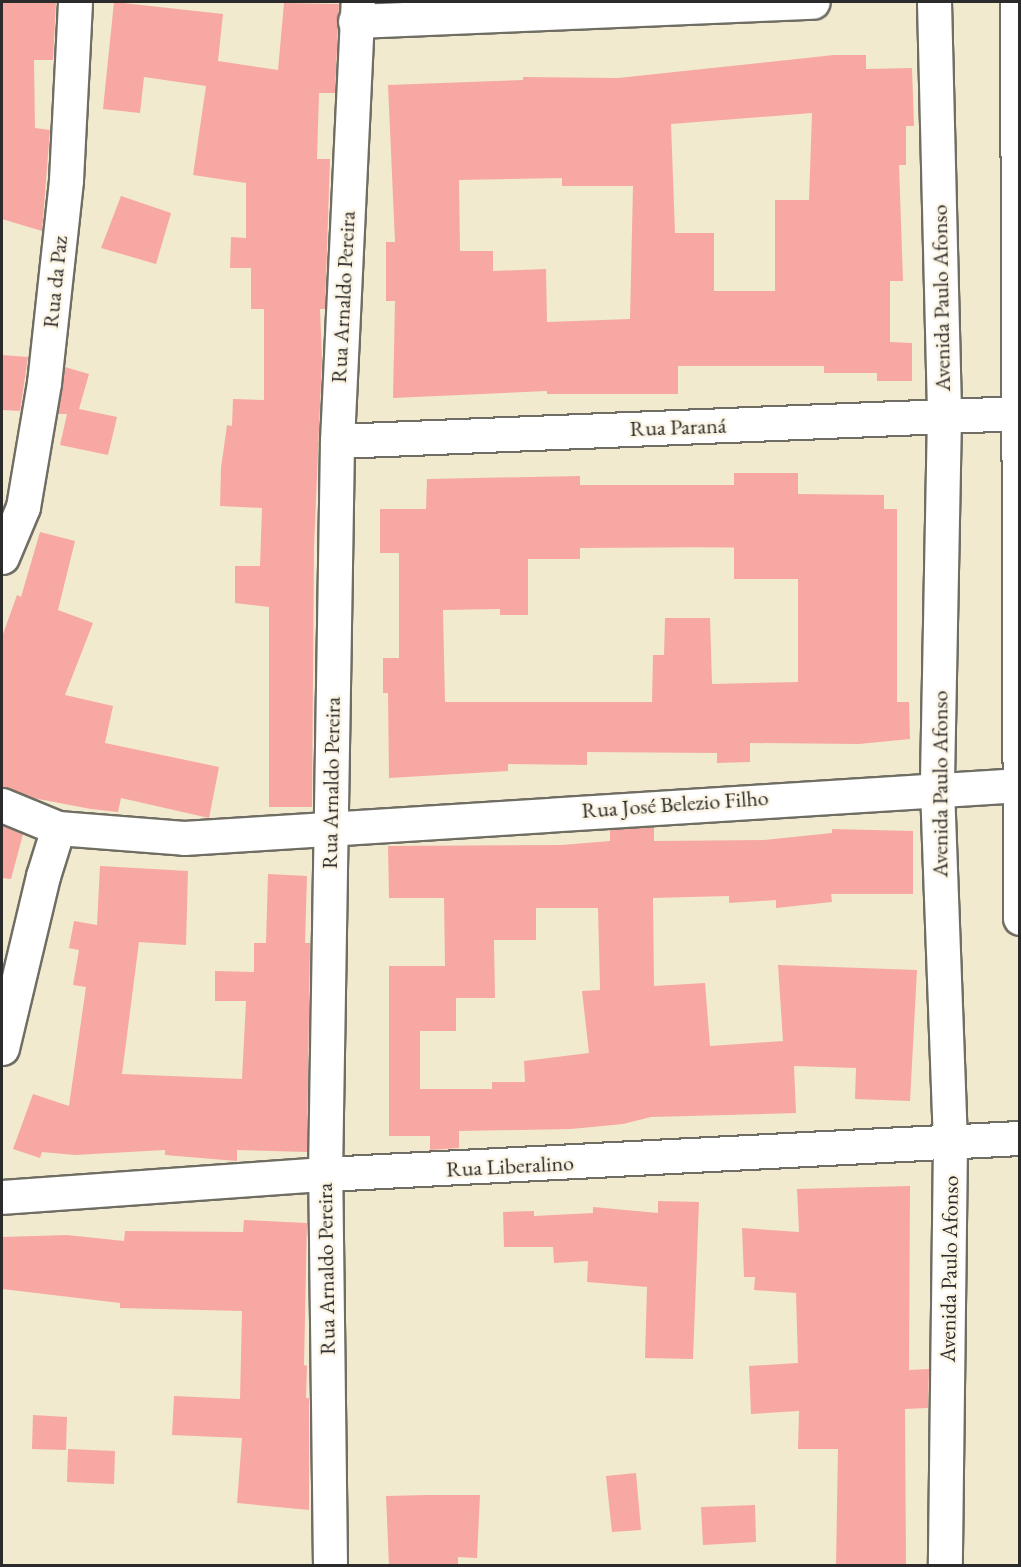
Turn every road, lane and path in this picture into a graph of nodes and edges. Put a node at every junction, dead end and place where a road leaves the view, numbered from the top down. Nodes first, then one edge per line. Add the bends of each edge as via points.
1 (75, 2) edge
2 (813, 2) edge
3 (934, 2) edge
4 (1017, 2) edge
5 (357, 11) edge
6 (1018, 413) edge
7 (944, 415) junction
8 (337, 441) junction
9 (2, 557) edge
10 (1019, 785) edge
11 (937, 788) junction
12 (2, 806) edge
13 (330, 826) junction
14 (58, 828) junction
15 (1020, 918) edge
16 (2, 1048) edge
17 (1020, 1138) edge
18 (950, 1142) junction
19 (325, 1174) junction
20 (2, 1197) edge
21 (330, 1566) edge
22 (945, 1566) edge

1 - 9 street, Rua da Paz via 66,180 44,383 23,507
2 - 5 street
3 - 7 street, Avenida Paulo Afonso
4 - 6 street
5 - 8 street, Rua Arnaldo Pereira
6 - 7 street, Rua Paraná
6 - 10 street
7 - 8 street, Rua Paraná
7 - 11 street, Avenida Paulo Afonso
8 - 13 street, Rua Arnaldo Pereira
10 - 11 street, Rua José Belezio Filho
10 - 15 street
11 - 13 street, Rua José Belezio Filho
11 - 18 street, Avenida Paulo Afonso
12 - 14 street
13 - 14 street, Rua José Belezio Filho via 184,837
13 - 19 street, Rua Arnaldo Pereira
14 - 16 street
17 - 18 street, Rua Liberalino
18 - 19 street, Rua Liberalino
18 - 22 street, Avenida Paulo Afonso
19 - 20 street, Rua Liberalino
19 - 21 street, Rua Arnaldo Pereira

